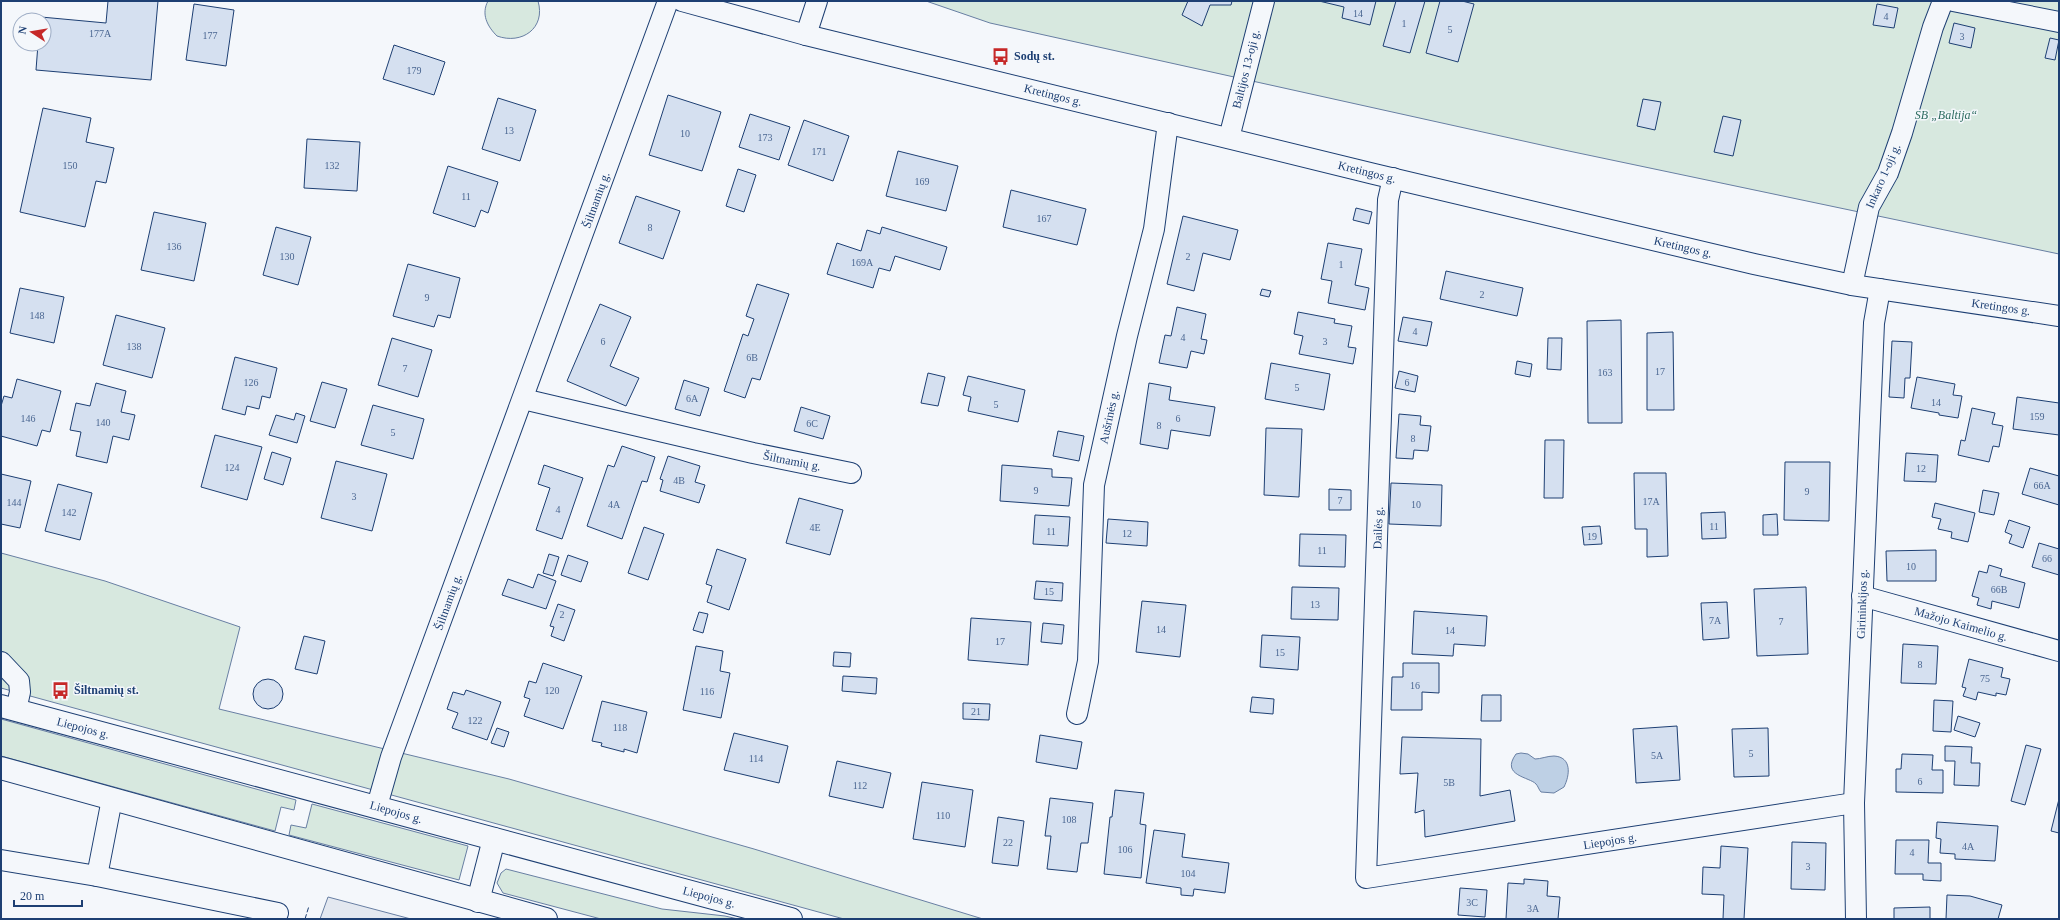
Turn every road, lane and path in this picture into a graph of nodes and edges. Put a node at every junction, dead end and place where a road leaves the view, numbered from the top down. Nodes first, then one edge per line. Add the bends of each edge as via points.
1 (668, 1) edge
2 (682, 1) edge
3 (817, 1) edge
4 (1264, 1) edge
5 (1943, 1) edge
6 (1953, 1) edge
7 (2059, 22) edge
8 (806, 35) junction
9 (1168, 123) junction
10 (1229, 138) junction
11 (1393, 178) junction
12 (1852, 285) junction
13 (1880, 289) junction
14 (2059, 316) edge
15 (523, 399) junction
16 (852, 473) dead end
17 (1862, 596) junction
18 (2059, 651) edge
19 (1, 662) edge
20 (8, 708) edge
21 (1077, 714) dead end
22 (1, 768) edge
23 (112, 799) junction
24 (1854, 803) junction
25 (377, 806) junction
26 (494, 839) junction
27 (1, 860) edge
28 (97, 876) junction
29 (1366, 878) joint
30 (478, 901) junction
31 (278, 913) dead end
32 (546, 919) edge
33 (791, 919) edge
34 (1856, 919) edge

1 - 15 street, Šiltnamių g.
2 - 8 street, Kretingos g.
3 - 8 street
4 - 10 street, Baltijos 13-oji g.
5 - 12 street, Inkaro 1-oji g. via 1888,172 1869,207
6 - 7 street
8 - 9 street, Kretingos g.
9 - 10 street, Kretingos g.
9 - 21 street, Aušrinės g. via 1154,229 1094,485 1088,661
10 - 11 street, Kretingos g.
11 - 12 street, Kretingos g.
11 - 29 street, Dailės g. via 1388,200
12 - 13 street, Kretingos g.
13 - 14 street, Kretingos g.
13 - 17 street, Girininkijos g. via 1874,323
15 - 16 street, Šiltnamių g. via 753,453
15 - 25 street, Šiltnamių g. via 391,757
17 - 18 street, Mažojo Kaimelio g.
17 - 24 street, Girininkijos g.
19 - 20 street via 19,681 20,692
20 - 25 main road, Liepojos g.
22 - 23 main road
23 - 28 street
23 - 30 main road
24 - 29 street, Liepojos g.
24 - 34 street, Girininkijos g.
25 - 26 main road, Liepojos g.
26 - 30 main road
26 - 33 main road, Liepojos g.
27 - 28 street
28 - 31 street
30 - 32 main road

